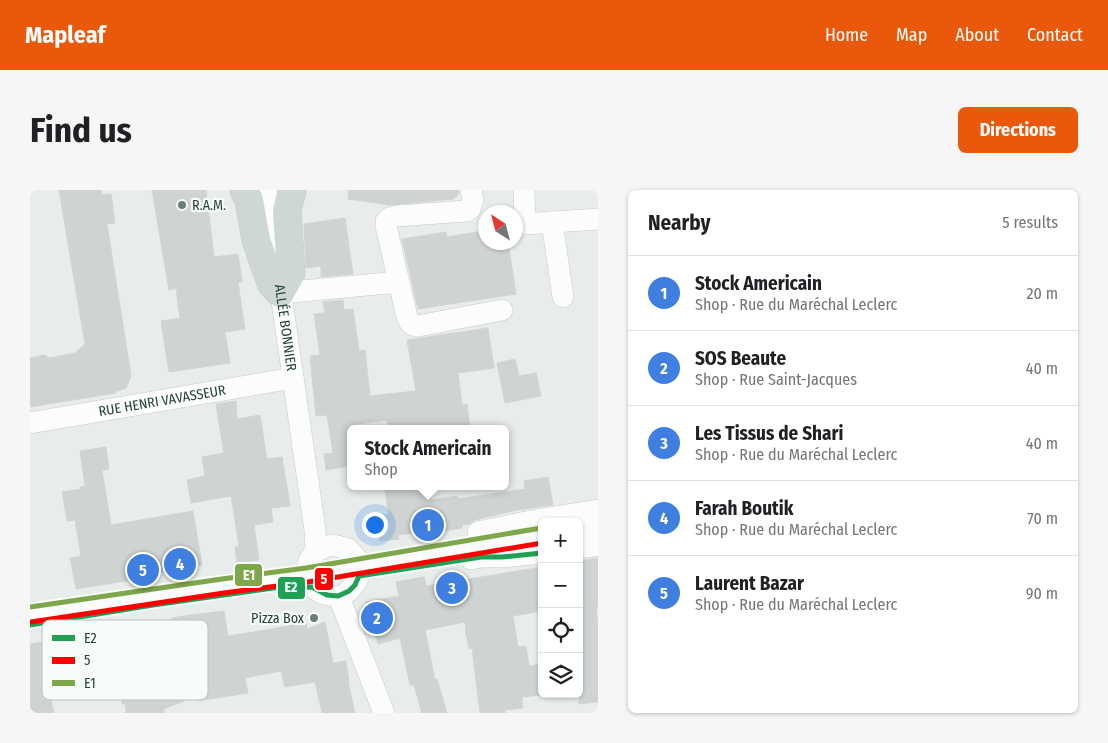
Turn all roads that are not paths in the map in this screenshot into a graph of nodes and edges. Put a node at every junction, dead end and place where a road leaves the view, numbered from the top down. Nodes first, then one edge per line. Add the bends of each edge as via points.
1 (244, 190) edge
2 (266, 190) edge
3 (292, 190) edge
4 (471, 190) edge
5 (524, 190) edge
6 (598, 220) edge
7 (552, 222) junction
8 (399, 282) junction
9 (280, 293) junction
10 (563, 297) dead end
11 (502, 310) dead end
12 (293, 378) junction
13 (30, 423) edge
14 (305, 466) junction
15 (598, 510) edge
16 (598, 526) edge
17 (583, 528) edge
18 (538, 536) edge
19 (598, 545) edge
20 (583, 547) edge
21 (538, 554) edge
22 (353, 561) junction
23 (311, 569) junction
24 (339, 597) junction
25 (30, 608) edge
26 (30, 616) edge
27 (61, 620) edge
28 (384, 713) edge

1 - 9 main road via 271,283
2 - 9 street, ALLÉE BONNIER
3 - 9 main road via 287,211 291,274
4 - 8 street via 472,204 466,211 396,216 386,221
5 - 7 street via 525,224
6 - 7 street
7 - 10 street
8 - 9 street
8 - 11 street via 407,317 414,326
9 - 12 street, ALLÉE BONNIER
12 - 13 street, RUE HENRI VAVASSEUR
12 - 14 street, ALLÉE BONNIER
14 - 22 street, ALLÉE BONNIER via 324,523
14 - 23 street, ALLÉE BONNIER via 315,530
15 - 22 street via 374,553
16 - 17 street
18 - 22 street
19 - 20 street
21 - 22 street
22 - 23 street via 333,545 326,546
22 - 24 street via 352,588
23 - 24 street via 318,592
23 - 25 street via 271,572
23 - 26 street
23 - 27 street via 273,588
24 - 28 street

